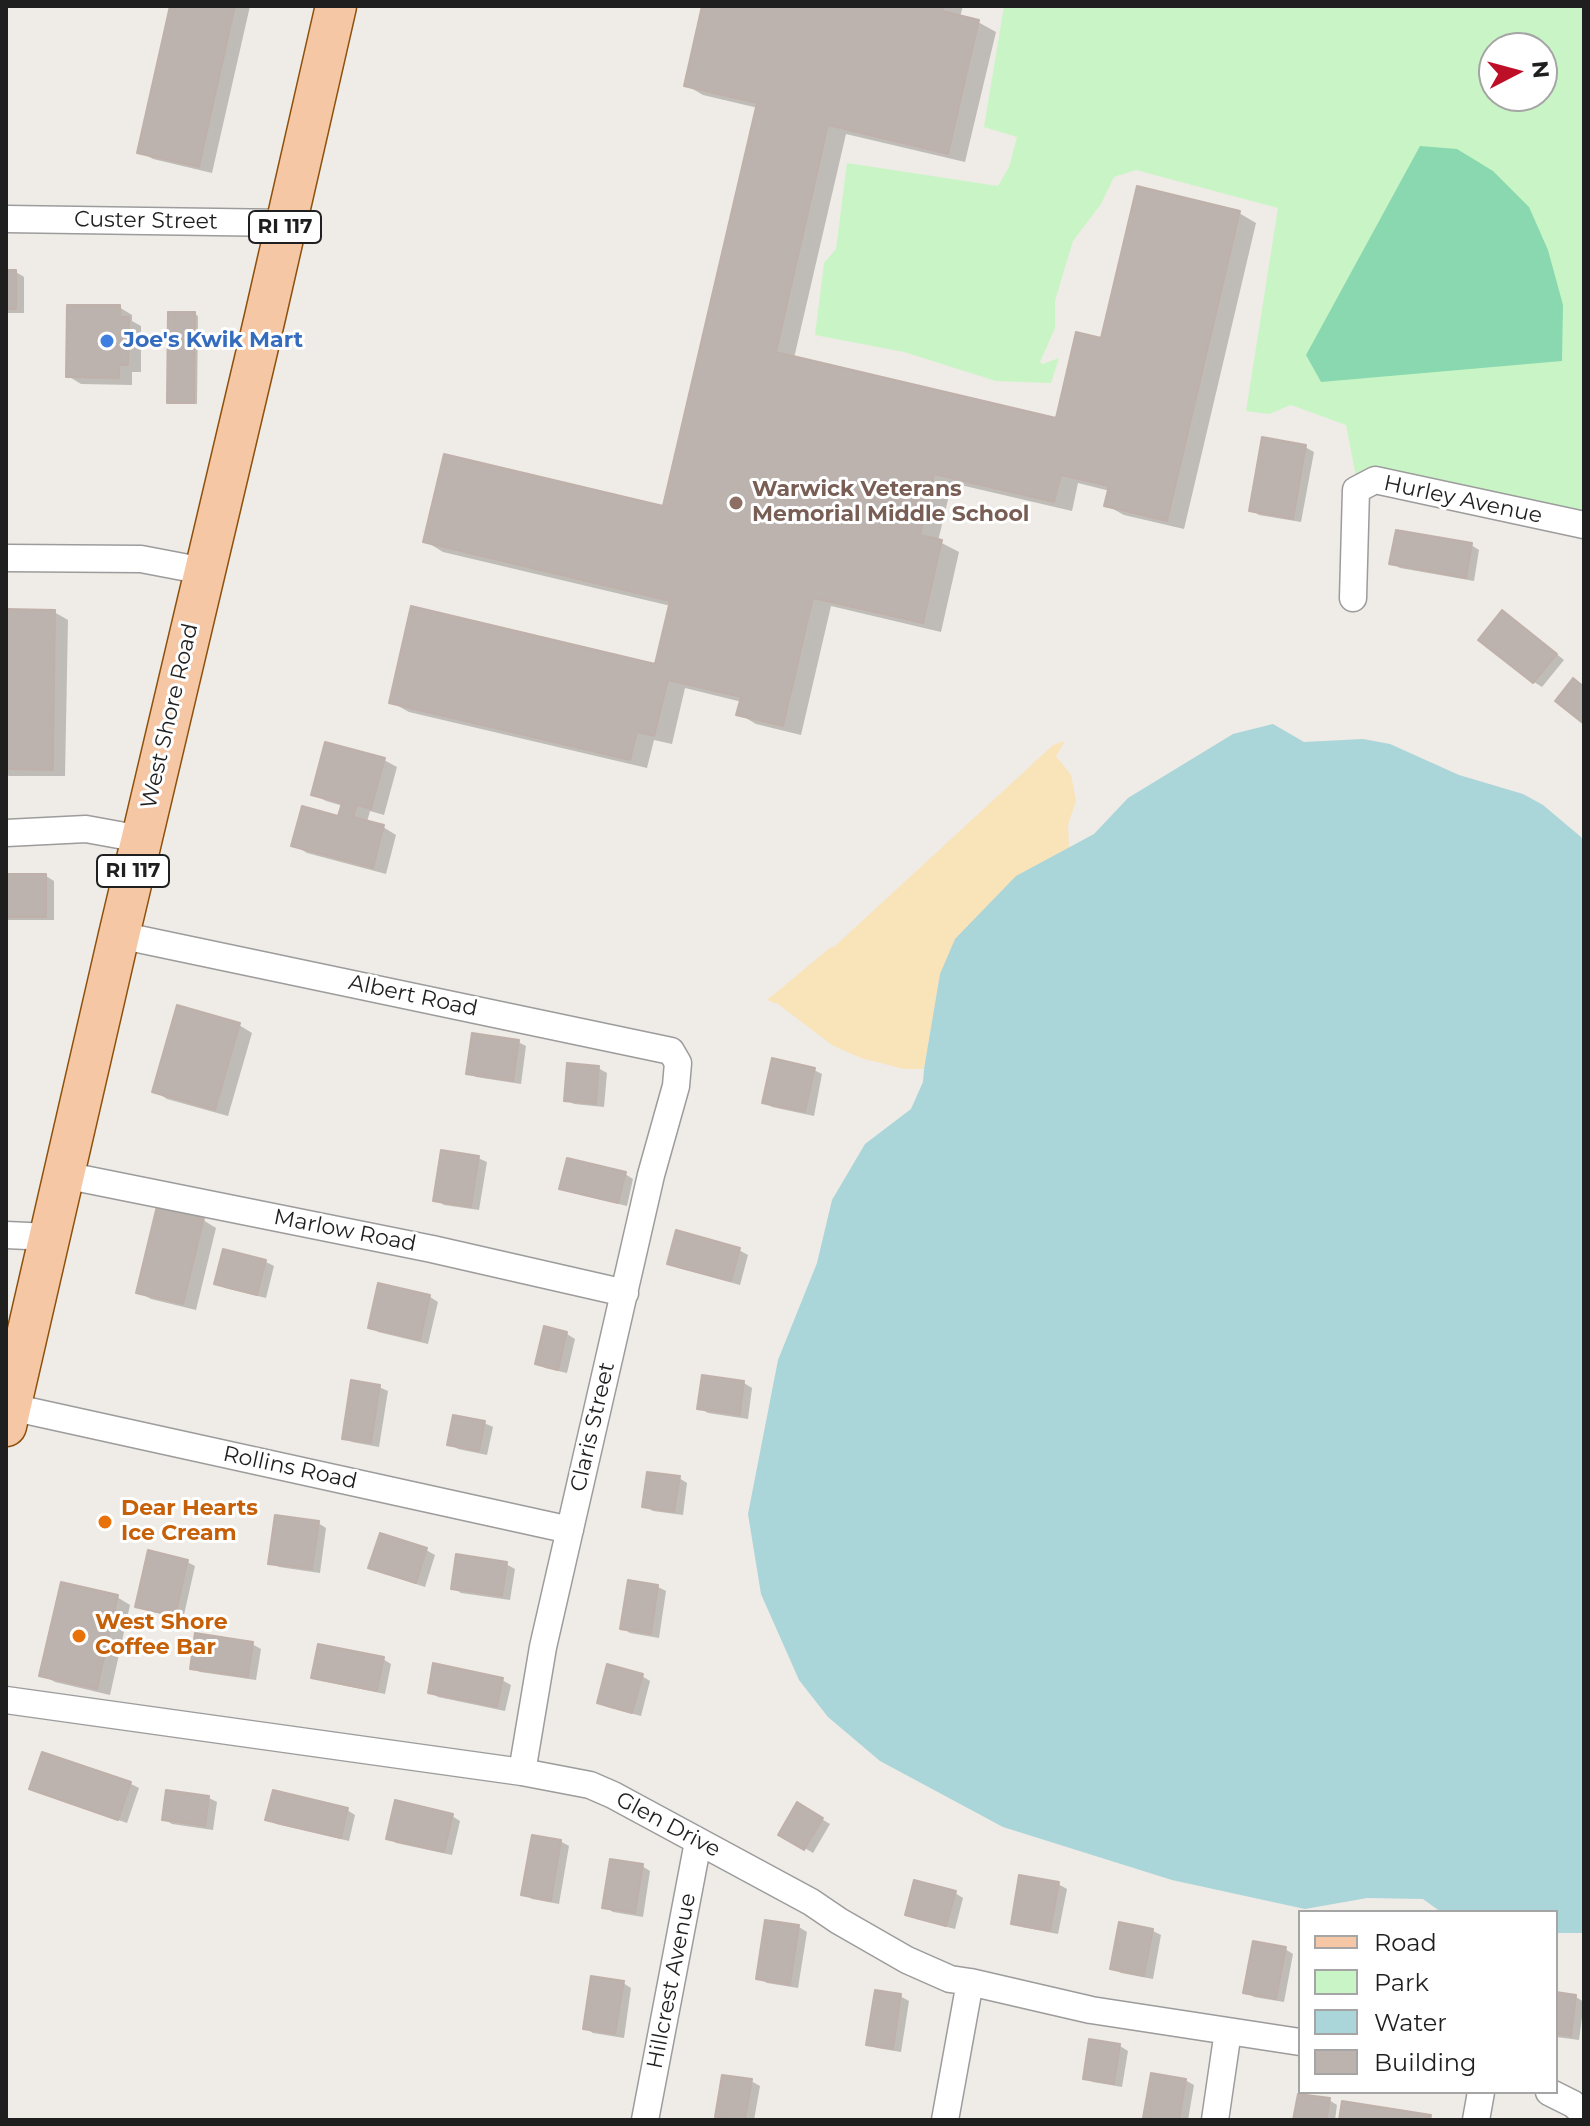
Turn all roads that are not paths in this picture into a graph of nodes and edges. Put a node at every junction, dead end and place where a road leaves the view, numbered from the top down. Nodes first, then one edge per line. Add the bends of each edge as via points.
1 (336, 6) edge
2 (6, 219) edge
3 (286, 223) junction
4 (1584, 525) edge
5 (6, 558) edge
6 (204, 571) junction
7 (1353, 598) dead end
8 (6, 833) edge
9 (141, 839) junction
10 (119, 935) junction
11 (676, 1086) joint
12 (64, 1175) junction
13 (6, 1235) edge
14 (50, 1237) junction
15 (625, 1293) junction
16 (8, 1416) edge
17 (570, 1530) junction
18 (6, 1700) edge
19 (522, 1772) junction
20 (698, 1842) junction
21 (970, 1982) junction
22 (1228, 2031) junction
23 (1298, 2042) edge
24 (1481, 2094) edge
25 (1553, 2094) edge
26 (1584, 2114) edge
27 (645, 2120) edge
28 (945, 2120) edge
29 (1215, 2120) edge
30 (1476, 2120) edge

1 - 3 main road, West Shore Road / RI 117
2 - 3 street, Custer Street
3 - 6 main road, West Shore Road / RI 117
4 - 7 street, Hurley Avenue via 1375,480 1356,490
5 - 6 street via 141,559
6 - 9 main road, West Shore Road / RI 117
8 - 9 street via 86,829
9 - 10 main road, West Shore Road / RI 117
10 - 11 street, Albert Road via 671,1051 678,1063
10 - 12 main road, West Shore Road / RI 117
11 - 15 street, Claris Street
12 - 14 main road, West Shore Road / RI 117
12 - 15 street, Marlow Road
13 - 14 street
14 - 16 main road, West Shore Road / RI 117
15 - 17 street, Claris Street
16 - 17 street, Rollins Road
17 - 19 street, Claris Street
18 - 19 street, Glen Drive
19 - 20 street, Glen Drive via 590,1785
20 - 21 street, Glen Drive via 907,1960
20 - 27 street, Hillcrest Avenue
21 - 22 street, Glen Drive via 1091,2010
21 - 28 street
22 - 23 street, Glen Drive
22 - 29 street
24 - 30 street
25 - 26 street

